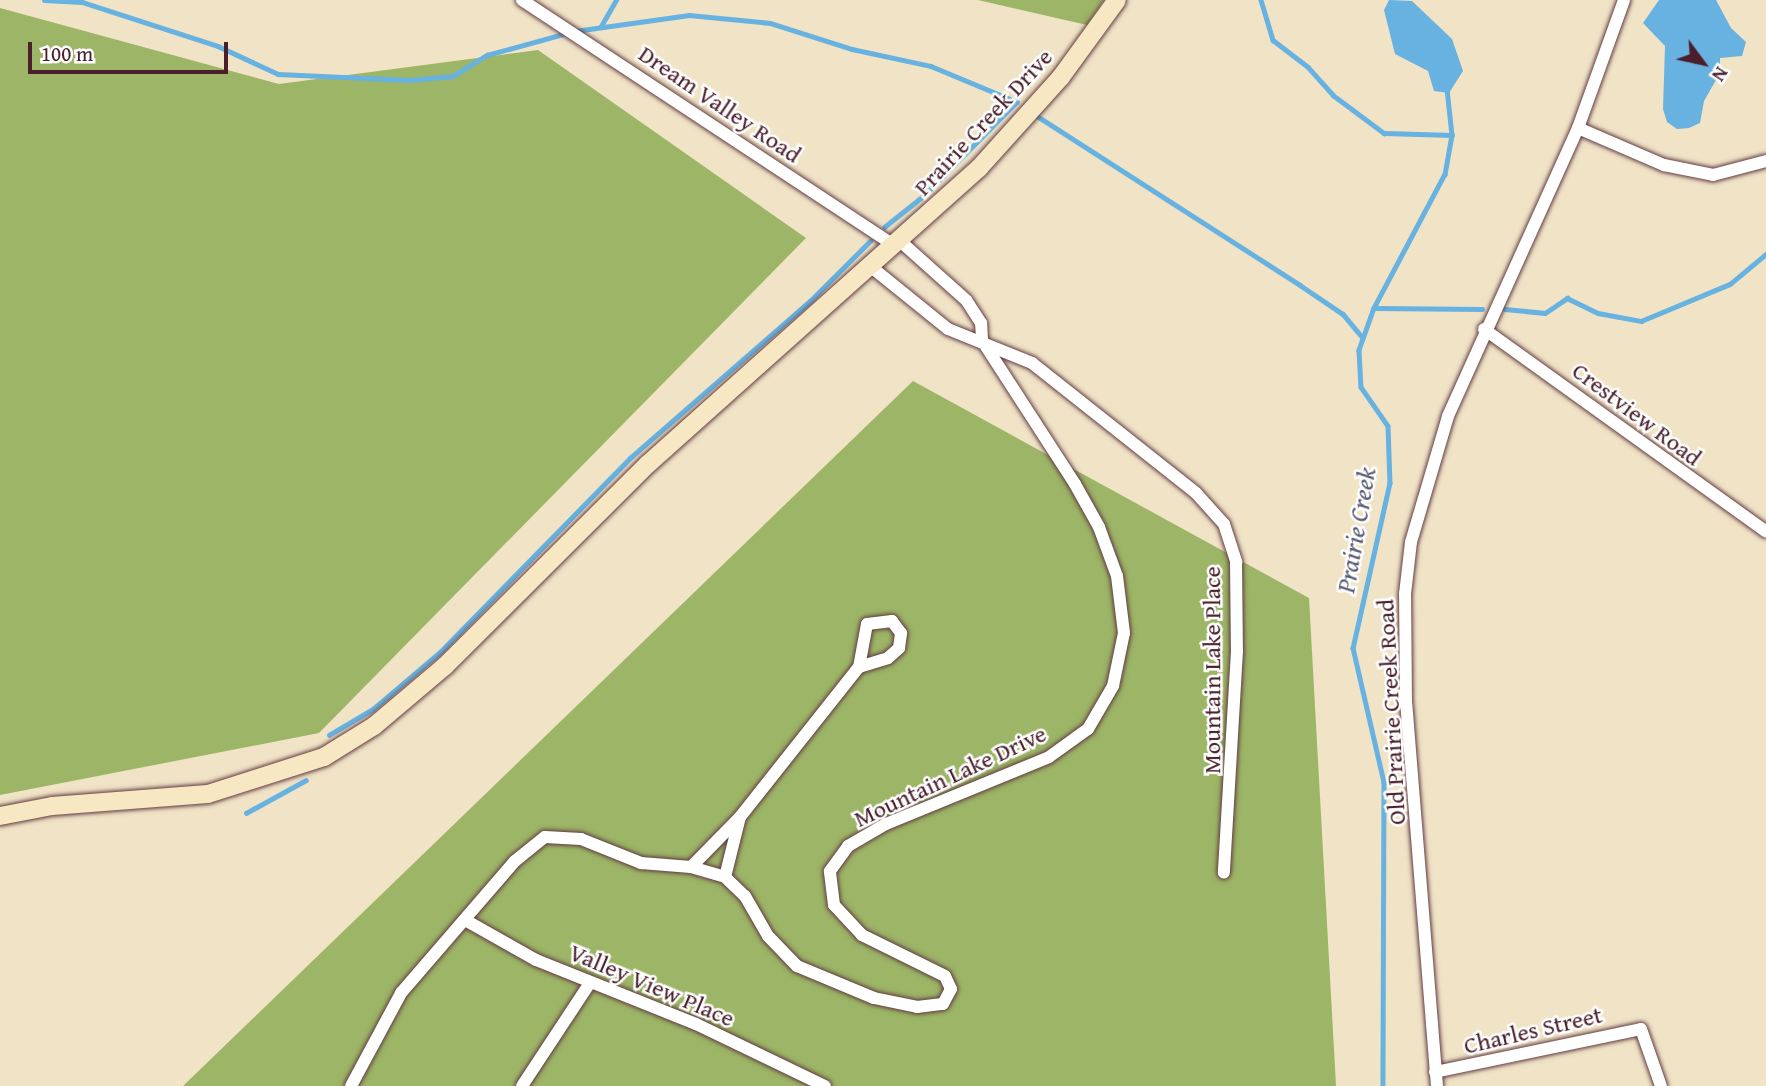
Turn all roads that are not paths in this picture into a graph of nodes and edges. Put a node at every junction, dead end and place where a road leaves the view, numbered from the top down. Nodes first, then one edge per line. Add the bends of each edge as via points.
1 (522, 0) edge
2 (1117, 0) edge
3 (1624, 0) edge
4 (1578, 128) junction
5 (1766, 162) edge
6 (896, 242) junction
7 (870, 266) junction
8 (1484, 329) junction
9 (982, 340) junction
10 (1766, 532) edge
11 (859, 667) dead end
12 (0, 816) edge
13 (740, 817) junction
14 (691, 867) junction
15 (1224, 873) dead end
16 (725, 877) junction
17 (465, 920) junction
18 (590, 983) junction
19 (1435, 1072) junction
20 (351, 1086) edge
21 (522, 1086) edge
22 (825, 1086) edge
23 (1437, 1086) edge
24 (1661, 1086) edge

1 - 6 street, Dream Valley Road
2 - 6 main road, Prairie Creek Drive via 1017,128
3 - 4 street, Old Prairie Creek Road
4 - 5 street via 1664,165 1713,175
4 - 8 street, Old Prairie Creek Road
6 - 7 main road, Prairie Creek Drive
6 - 9 street, Mountain Lake Drive via 966,300 981,323
7 - 9 street via 947,329
7 - 12 main road, Prairie Creek Drive via 648,464 445,666 374,726 324,757 208,794 52,806
8 - 10 street, Crestview Road
8 - 19 street, Old Prairie Creek Road via 1428,479 1411,542 1405,594 1406,704
9 - 15 street, Mountain Lake Place via 1032,363 1196,493 1224,524 1236,562 1237,652
9 - 16 street, Mountain Lake Drive via 1099,527 1117,576 1124,633 1113,686 1088,729 1049,757 886,824 848,846 830,872 834,905 862,935 945,976 951,989 943,1003 917,1007 874,998 797,966 768,936 745,896
11 - 13 street
13 - 14 street
13 - 16 street
14 - 16 street
14 - 17 street via 641,863 581,839 545,836 515,861
17 - 18 street, Valley View Place via 536,960
17 - 20 street via 401,993
18 - 21 street
18 - 22 street, Valley View Place via 696,1024
19 - 23 street, Old Prairie Creek Road
19 - 24 street, Charles Street via 1641,1029

